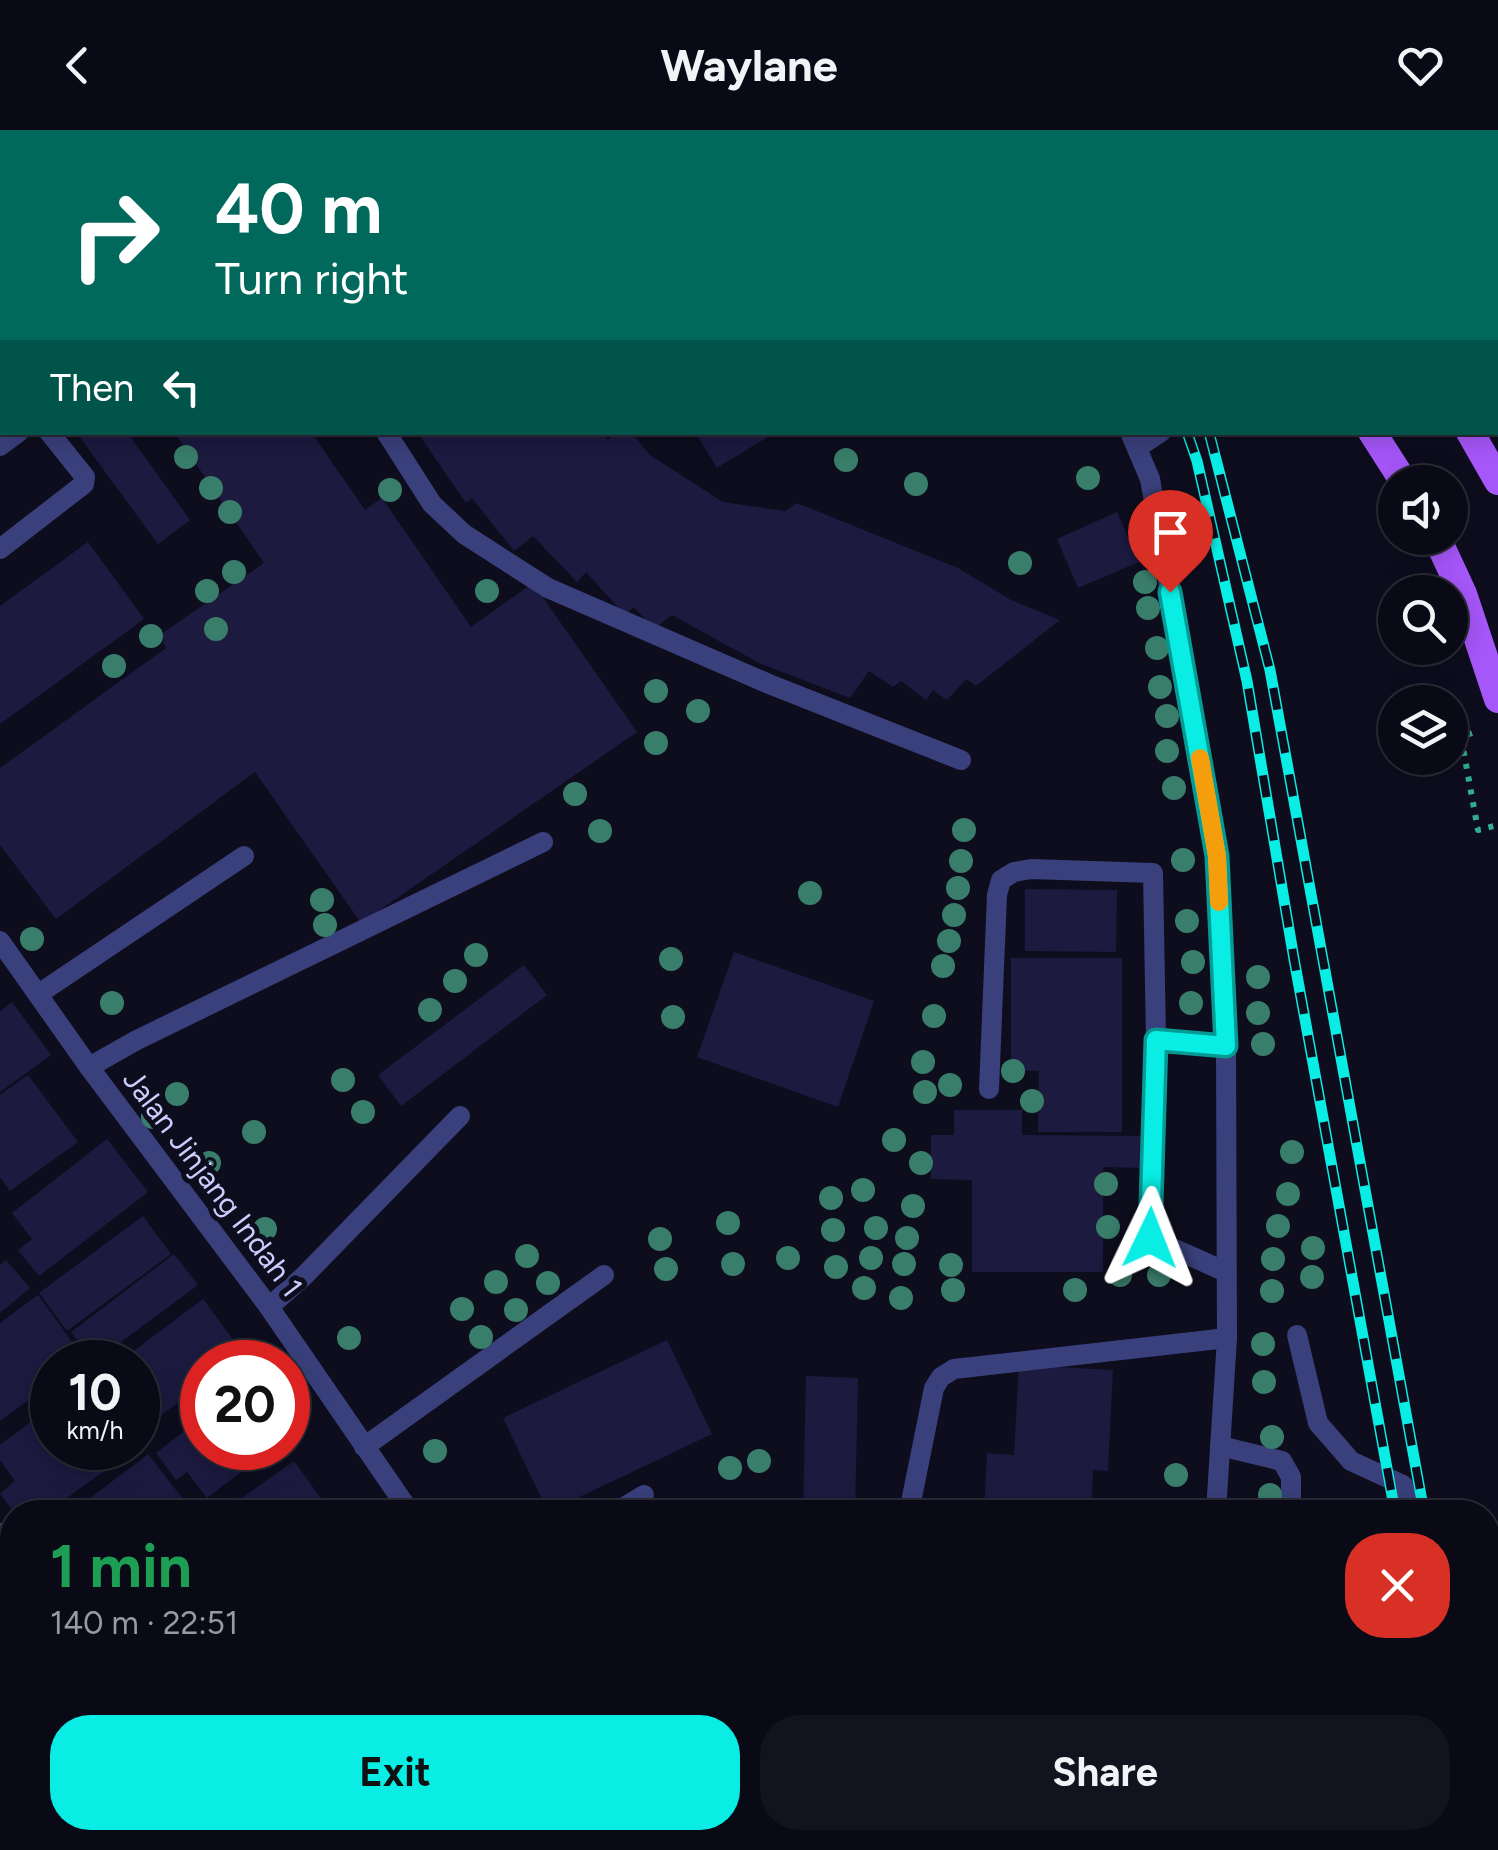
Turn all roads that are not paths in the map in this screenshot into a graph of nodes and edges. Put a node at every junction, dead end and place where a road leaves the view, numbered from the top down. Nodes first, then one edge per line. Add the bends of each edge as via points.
1 (51, 435) edge
2 (388, 435) edge
3 (1374, 435) edge
4 (1472, 435) edge
5 (1134, 440) edge
6 (1393, 465) edge
7 (1495, 465) edge
8 (0, 549) edge
9 (1445, 555) edge
10 (1498, 700) edge
11 (961, 760) dead end
12 (543, 842) dead end
13 (244, 856) dead end
14 (0, 941) edge
15 (40, 993) junction
16 (1156, 1040) junction
17 (1226, 1046) junction
18 (89, 1067) junction
19 (989, 1089) dead end
20 (460, 1116) dead end
21 (1226, 1272) junction
22 (604, 1274) dead end
23 (269, 1306) junction
24 (1297, 1335) dead end
25 (1227, 1338) junction
26 (1220, 1446) junction
27 (364, 1447) junction
28 (644, 1495) dead end
29 (402, 1500) edge
30 (636, 1500) edge
31 (911, 1500) edge
32 (1217, 1500) edge
33 (1290, 1500) edge
34 (1407, 1500) edge

1 - 8 street via 84,484
2 - 11 street via 432,504 464,534 548,588
3 - 6 main road
4 - 7 main road
5 - 17 street via 1150,480 1217,856
9 - 10 main road
12 - 18 street
13 - 15 street
14 - 15 street, Jalan Jinjang Indah 1
15 - 18 street, Jalan Jinjang Indah 1
16 - 17 street
16 - 19 street via 1153,873 1014,872 1001,880 996,895
16 - 21 street via 1150,1238
17 - 21 street
18 - 23 street, Jalan Jinjang Indah 1
20 - 23 street
21 - 25 street
22 - 27 street
23 - 27 street, Jalan Jinjang Indah 1
24 - 34 street via 1318,1423 1351,1461 1403,1486
25 - 26 street
25 - 31 street via 954,1369 934,1388
26 - 32 street
26 - 33 street via 1282,1460 1291,1477
27 - 29 street, Jalan Jinjang Indah 1
28 - 30 street

